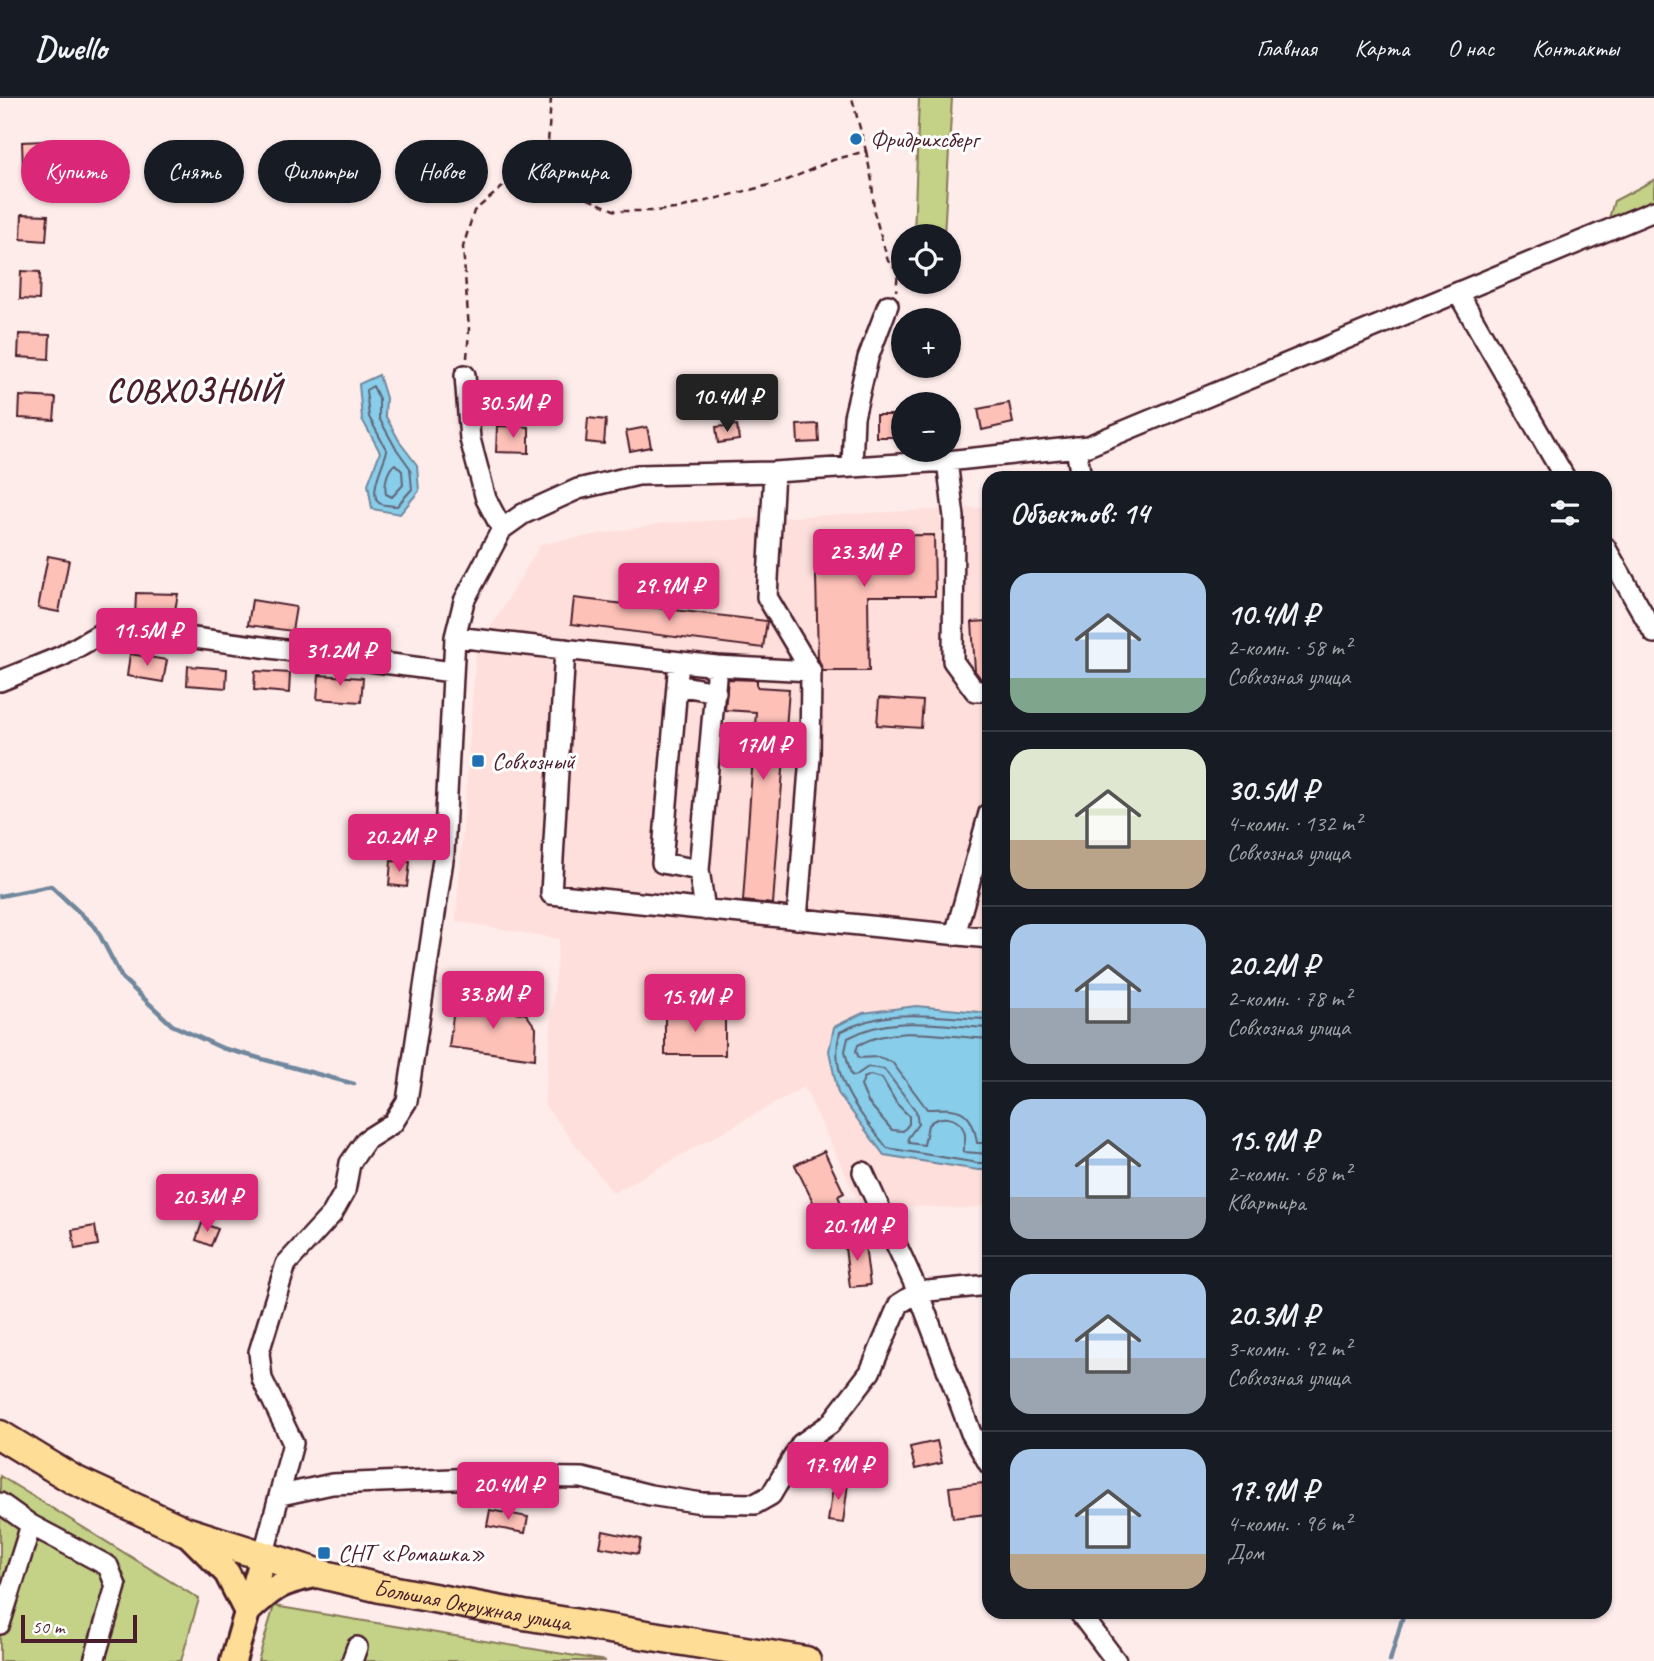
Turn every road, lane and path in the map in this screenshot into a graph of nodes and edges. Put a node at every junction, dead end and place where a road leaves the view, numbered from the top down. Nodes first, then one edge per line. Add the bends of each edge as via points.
1 (551, 98) edge
2 (852, 98) edge
3 (548, 140) edge
4 (866, 151) junction
5 (502, 187) edge
6 (598, 203) edge
7 (1652, 215) edge
8 (1458, 293) junction
9 (888, 304) joint
10 (465, 375) joint
11 (1082, 447) junction
12 (961, 460) edge
13 (931, 462) edge
14 (947, 462) edge
15 (852, 467) junction
16 (1081, 471) edge
17 (1560, 471) edge
18 (774, 472) junction
19 (502, 529) junction
20 (1612, 559) edge
21 (1654, 633) edge
22 (455, 637) junction
23 (565, 649) junction
24 (679, 662) junction
25 (717, 666) junction
26 (811, 671) junction
27 (452, 672) junction
28 (0, 681) edge
29 (677, 685) junction
30 (982, 691) edge
31 (716, 692) junction
32 (982, 838) edge
33 (699, 870) junction
34 (705, 910) junction
35 (797, 919) junction
36 (955, 935) junction
37 (982, 937) edge
38 (863, 1172) dead end
39 (982, 1286) edge
40 (918, 1292) junction
41 (0, 1435) edge
42 (982, 1452) edge
43 (281, 1495) junction
44 (0, 1503) edge
45 (272, 1523) junction
46 (31, 1525) junction
47 (185, 1531) junction
48 (225, 1544) junction
49 (262, 1557) junction
50 (311, 1572) junction
51 (247, 1612) junction
52 (1084, 1619) edge
53 (0, 1624) edge
54 (703, 1653) edge
55 (94, 1661) edge
56 (233, 1661) edge
57 (806, 1661) edge
58 (1116, 1661) edge

1 - 3 path
2 - 4 path
4 - 6 path via 785,181 675,209 616,211
4 - 9 path via 874,212 888,261 898,272 898,288
5 - 10 path via 474,211 463,247 469,331
7 - 8 street
8 - 11 street
8 - 17 street
9 - 15 street via 868,358 854,417
10 - 19 street via 470,439 486,499
11 - 12 street
11 - 16 street
13 - 15 street
14 - 30 street via 954,517 953,661 975,691
15 - 18 street
18 - 19 street via 638,475 578,489
18 - 26 street via 767,597
19 - 22 street via 464,601
20 - 21 street
22 - 23 street
22 - 27 street
23 - 24 street
23 - 34 street via 551,894
24 - 25 street
24 - 29 street
25 - 26 street
25 - 31 street
26 - 35 street via 810,757
27 - 28 street via 141,631 100,634 62,656
27 - 43 street via 444,853 407,1101 393,1123 366,1140 349,1163 345,1191 332,1214 285,1264 259,1352 262,1379 293,1443
29 - 31 street
29 - 33 street via 662,863
31 - 33 street
32 - 36 street
33 - 34 street
34 - 35 street
35 - 36 street
36 - 37 street
38 - 40 street
39 - 40 street
40 - 42 street
40 - 43 street via 899,1304 870,1372 830,1424 801,1444 771,1495 755,1504 702,1503 582,1478 332,1484
41 - 47 highway, Большая Окружная улица via 74,1480
43 - 45 street
44 - 46 street
45 - 48 street via 262,1534
45 - 49 street
45 - 50 street via 286,1549
46 - 53 street
46 - 55 street via 108,1566 116,1586
47 - 48 highway, Большая Окружная улица
47 - 51 main road via 227,1573
48 - 49 highway, Большая Окружная улица
49 - 50 highway, Большая Окружная улица
49 - 51 main road
50 - 51 main road via 277,1585
50 - 54 highway, Большая Окружная улица
51 - 56 main road
52 - 58 street
54 - 57 highway, Большая Окружная улица

